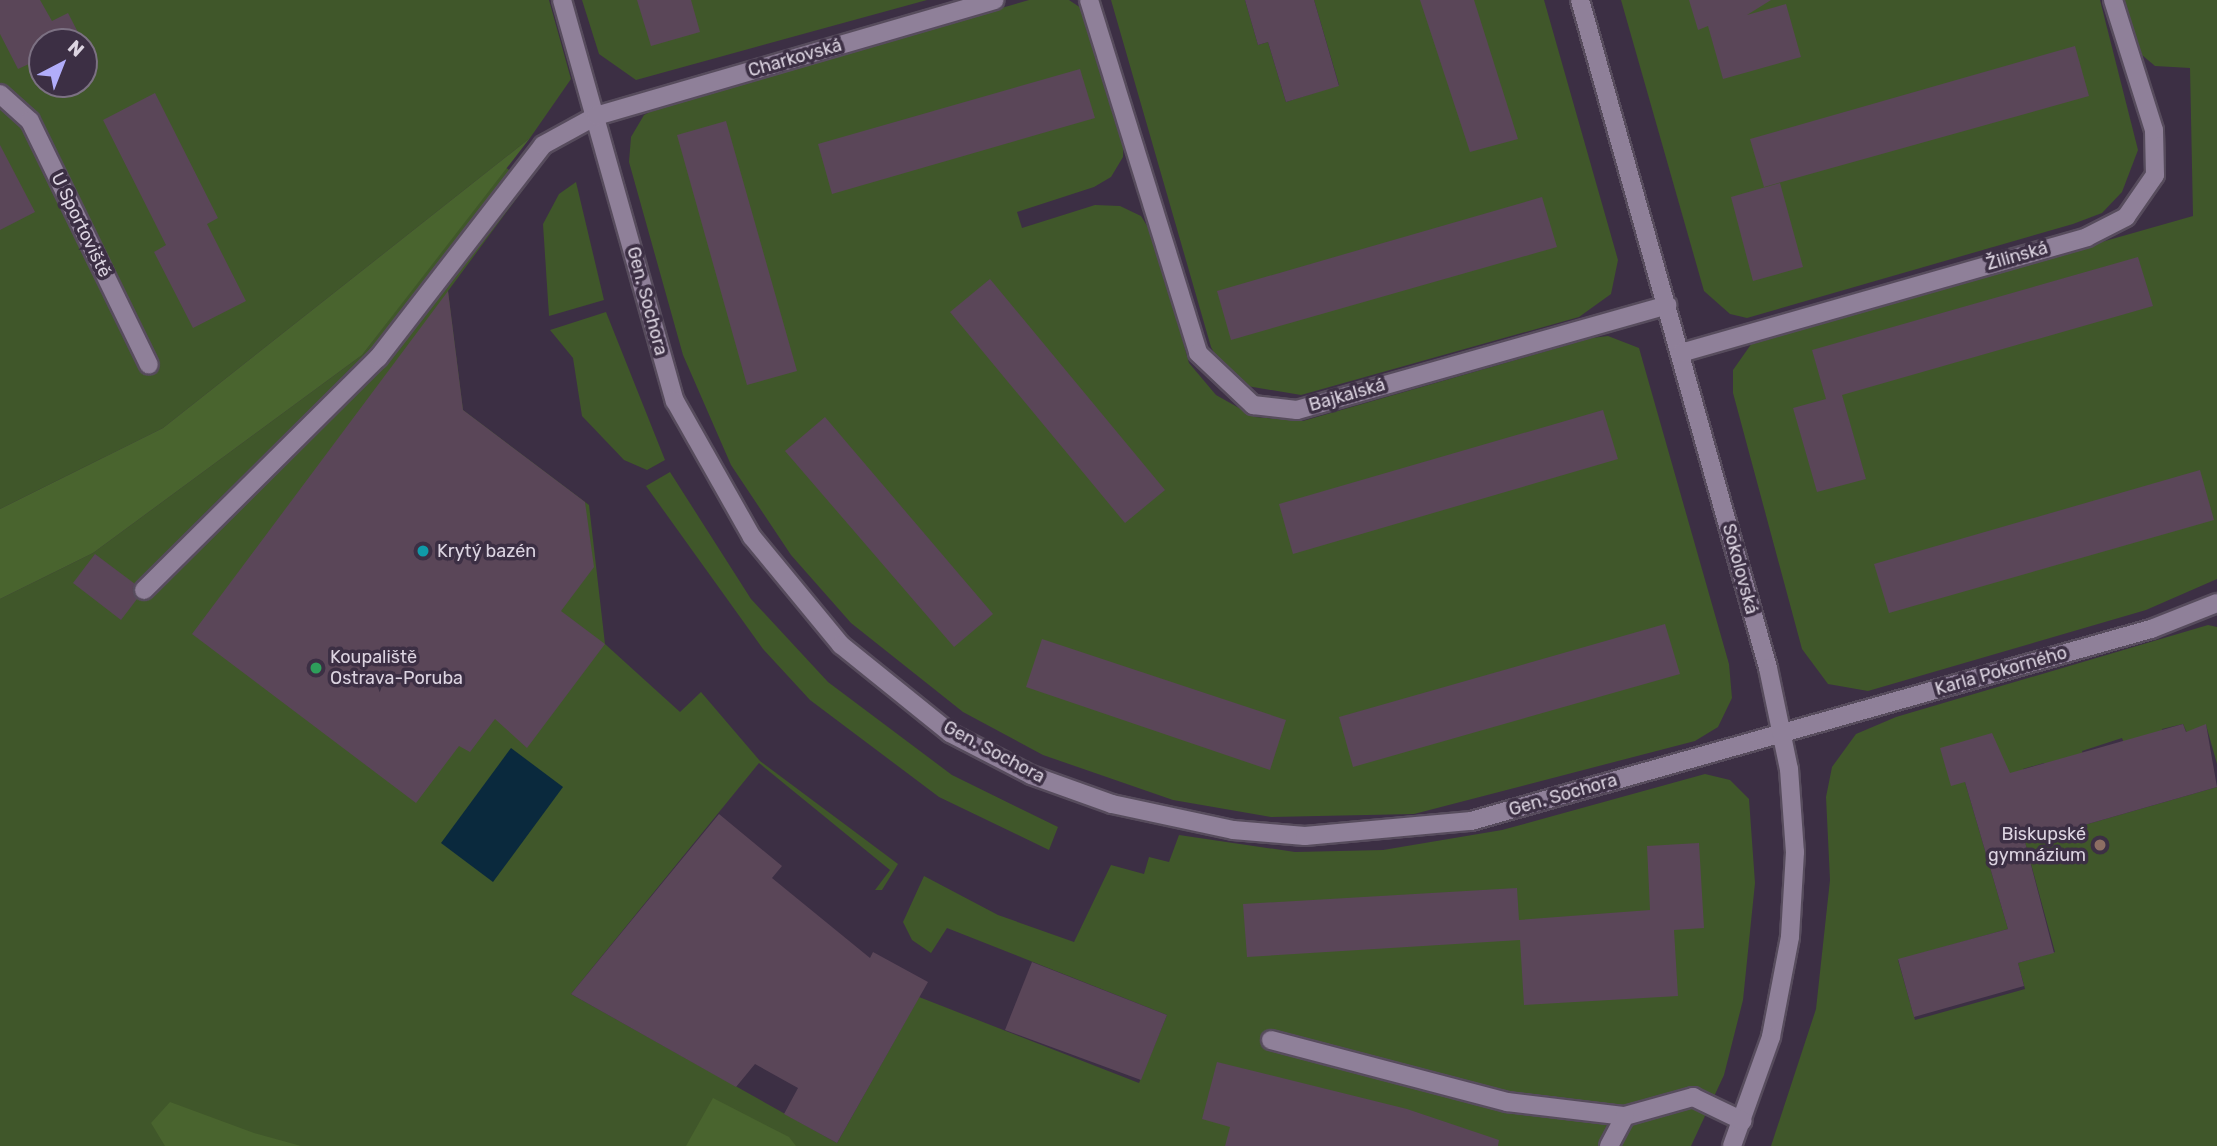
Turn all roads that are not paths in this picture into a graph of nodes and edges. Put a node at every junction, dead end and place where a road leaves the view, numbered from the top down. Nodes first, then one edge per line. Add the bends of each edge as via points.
1 (562, 0) edge
2 (994, 0) edge
3 (1089, 0) edge
4 (1580, 0) edge
5 (2113, 0) edge
6 (0, 94) edge
7 (596, 116) junction
8 (1667, 305) junction
9 (1681, 353) junction
10 (149, 365) dead end
11 (144, 590) dead end
12 (2217, 603) edge
13 (1783, 735) junction
14 (1271, 1040) dead end
15 (1625, 1116) junction
16 (1743, 1121) junction
17 (1609, 1146) edge
18 (1732, 1146) edge

1 - 7 street, Gen. Sochora
2 - 7 street, Charkovská
3 - 8 street, Bajkalská via 1198,353 1252,405 1297,410
4 - 8 street, Sokolovská
5 - 9 street, Žilinská via 2154,130 2155,175 2126,217 2087,237
6 - 10 street, U Sportoviště via 30,121
7 - 11 street, Charkovská via 543,145 378,358
7 - 13 street, Gen. Sochora via 675,401 752,537 841,645 950,733 1031,775 1112,804 1233,830 1305,836 1389,832 1471,821
8 - 9 street, Sokolovská
9 - 13 street, Sokolovská
12 - 13 street, Karla Pokorného via 2151,629
13 - 16 street, Sokolovská via 1793,804 1793,915 1771,1037
14 - 15 street via 1507,1102
15 - 16 street via 1693,1097
15 - 17 street
16 - 18 street, Sokolovská

